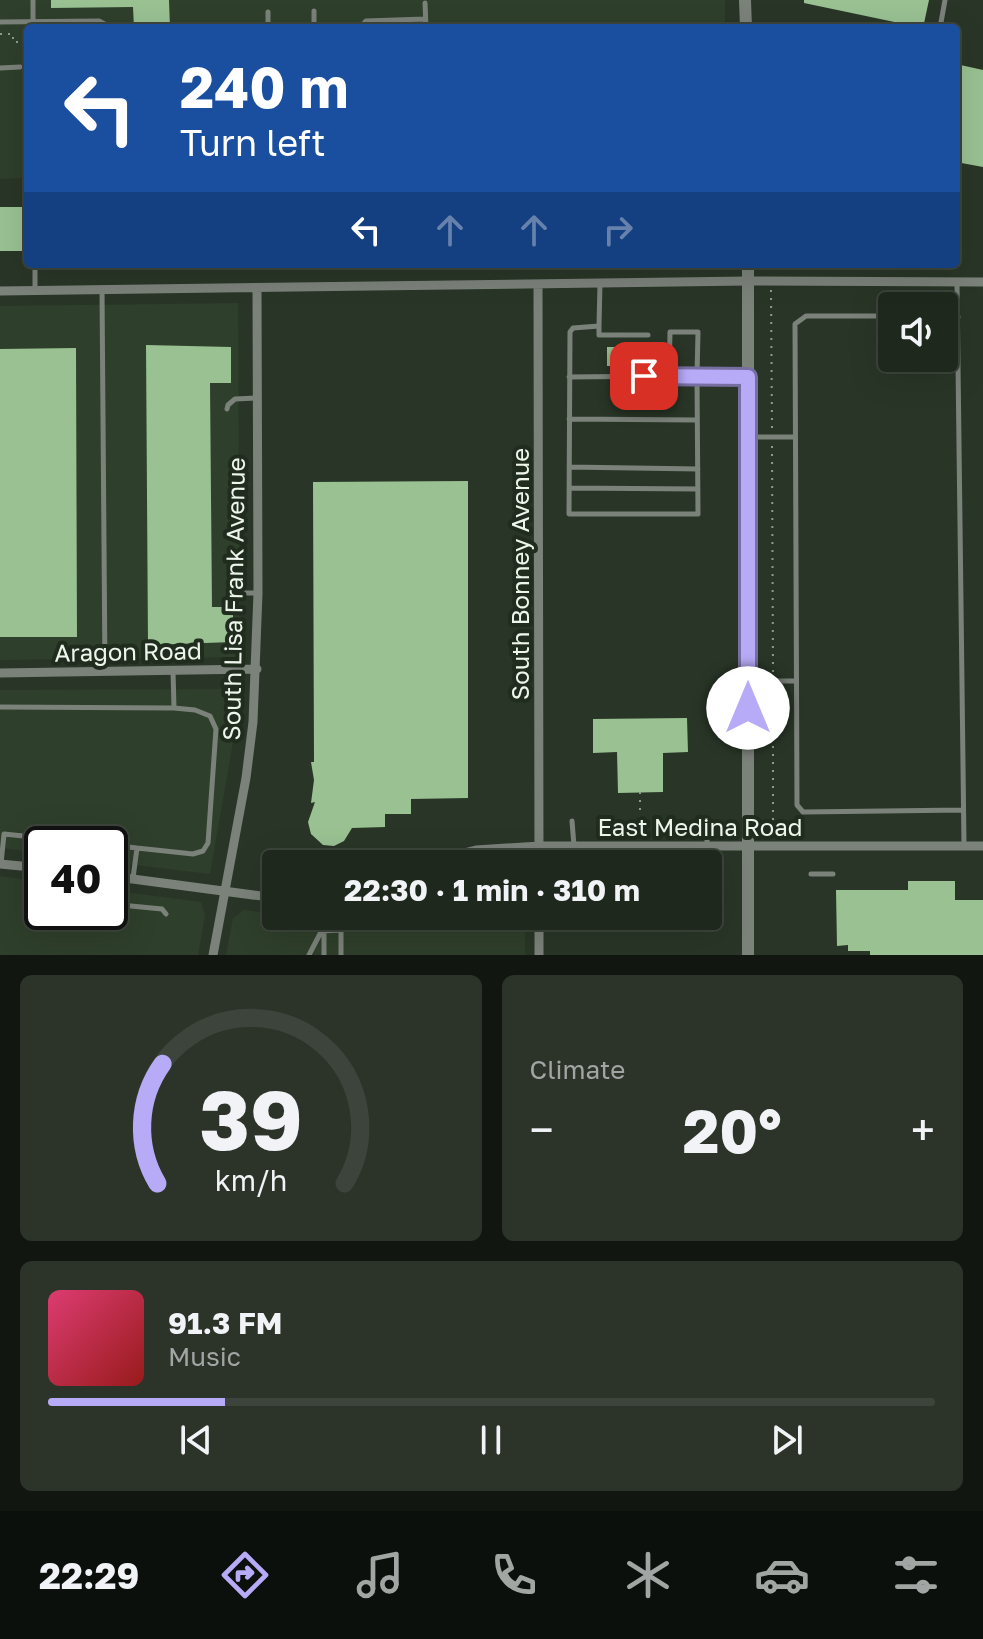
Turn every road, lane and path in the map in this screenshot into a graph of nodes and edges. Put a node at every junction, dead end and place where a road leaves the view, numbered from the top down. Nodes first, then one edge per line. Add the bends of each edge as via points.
1 (33, 0) edge
2 (745, 0) edge
3 (945, 0) edge
4 (425, 3) dead end
5 (314, 11) dead end
6 (268, 12) dead end
7 (425, 19) junction
8 (33, 21) junction
9 (0, 22) edge
10 (105, 24) edge
11 (268, 24) edge
12 (314, 24) edge
13 (363, 24) edge
14 (426, 24) edge
15 (746, 24) edge
16 (941, 24) edge
17 (0, 34) edge
18 (24, 42) edge
19 (20, 67) dead end
20 (0, 68) edge
21 (35, 268) edge
22 (748, 268) edge
23 (748, 281) junction
24 (771, 281) junction
25 (957, 282) junction
26 (983, 282) edge
27 (600, 283) junction
28 (538, 284) junction
29 (257, 288) junction
30 (102, 290) junction
31 (0, 291) edge
32 (35, 291) junction
33 (957, 292) edge
34 (878, 316) edge
35 (958, 317) edge
36 (599, 326) junction
37 (648, 335) dead end
38 (669, 376) junction
39 (697, 376) junction
40 (569, 377) junction
41 (748, 377) junction
42 (257, 398) junction
43 (227, 409) dead end
44 (569, 419) junction
45 (697, 420) junction
46 (748, 437) junction
47 (772, 437) junction
48 (795, 437) junction
49 (569, 467) junction
50 (698, 469) junction
51 (569, 488) junction
52 (698, 489) junction
53 (229, 593) dead end
54 (258, 593) junction
55 (257, 669) junction
56 (173, 671) junction
57 (105, 672) junction
58 (0, 673) edge
59 (748, 681) junction
60 (773, 681) junction
61 (796, 681) junction
62 (0, 707) edge
63 (174, 708) junction
64 (640, 792) dead end
65 (963, 810) junction
66 (707, 820) dead end
67 (572, 821) dead end
68 (2, 834) edge
69 (24, 836) edge
70 (540, 846) junction
71 (574, 846) junction
72 (640, 846) junction
73 (707, 846) junction
74 (748, 846) junction
75 (773, 846) junction
76 (964, 846) junction
77 (983, 846) edge
78 (128, 847) edge
79 (137, 848) junction
80 (476, 850) edge
81 (540, 850) edge
82 (0, 864) edge
83 (24, 866) edge
84 (811, 874) dead end
85 (833, 874) dead end
86 (128, 878) edge
87 (133, 879) junction
88 (225, 891) junction
89 (262, 896) edge
90 (128, 906) edge
91 (166, 914) dead end
92 (323, 930) joint
93 (341, 930) edge
94 (539, 930) edge
95 (213, 955) edge
96 (309, 955) edge
97 (324, 955) edge
98 (341, 955) edge
99 (539, 955) edge
100 (748, 955) edge

1 - 8 lane
2 - 15 street
3 - 16 lane
4 - 7 lane
5 - 12 lane
6 - 11 lane
7 - 13 lane
7 - 14 lane
8 - 9 lane
8 - 10 lane
17 - 18 path via 13,34 13,42
19 - 20 lane
21 - 32 lane
22 - 23 street
23 - 24 street
23 - 27 street
23 - 41 street
24 - 25 street
24 - 47 path
25 - 26 street
25 - 33 lane
27 - 28 street
27 - 36 lane
28 - 29 street
28 - 70 street, South Bonney Avenue
29 - 30 street
29 - 42 street, South Lisa Frank Avenue
30 - 32 street
30 - 57 lane
31 - 32 street
34 - 48 lane via 806,316 795,324
35 - 65 lane
36 - 37 lane via 599,335
36 - 40 lane via 570,332
38 - 39 lane
38 - 39 lane via 670,332 698,332
38 - 40 lane
39 - 41 lane
39 - 45 lane
40 - 44 lane
41 - 46 street
42 - 43 lane via 235,399
42 - 54 street, South Lisa Frank Avenue
44 - 45 lane
44 - 49 lane
45 - 50 lane
46 - 47 lane
46 - 59 street
47 - 48 lane
47 - 60 path
48 - 61 lane
49 - 50 lane
49 - 51 lane
50 - 52 lane
51 - 52 lane
51 - 52 lane via 569,514 698,514
53 - 54 lane
54 - 55 street, South Lisa Frank Avenue
55 - 56 street, Aragon Road
55 - 88 street, South Lisa Frank Avenue via 246,778
56 - 57 street, Aragon Road
56 - 63 lane
57 - 58 street, Aragon Road
59 - 60 lane
59 - 74 street
60 - 61 lane
60 - 75 path
61 - 65 lane via 797,805 803,812
62 - 63 lane
63 - 79 lane via 210,716 216,729 208,843 193,854
64 - 72 path
65 - 76 lane
66 - 73 lane
67 - 71 lane
68 - 69 lane
68 - 82 lane
70 - 71 street, East Medina Road
70 - 80 street, East Medina Road
70 - 81 street, South Bonney Avenue
71 - 72 street, East Medina Road
72 - 73 street, East Medina Road
73 - 74 street, East Medina Road
74 - 75 street, East Medina Road
74 - 100 street
75 - 76 street, East Medina Road
76 - 77 street, East Medina Road
78 - 79 lane
79 - 87 lane
82 - 83 street
84 - 85 lane
86 - 87 street
87 - 88 street
88 - 89 street
88 - 95 street, South Lisa Frank Avenue
90 - 91 lane via 162,909
92 - 96 lane
92 - 97 lane
93 - 98 lane
94 - 99 street

